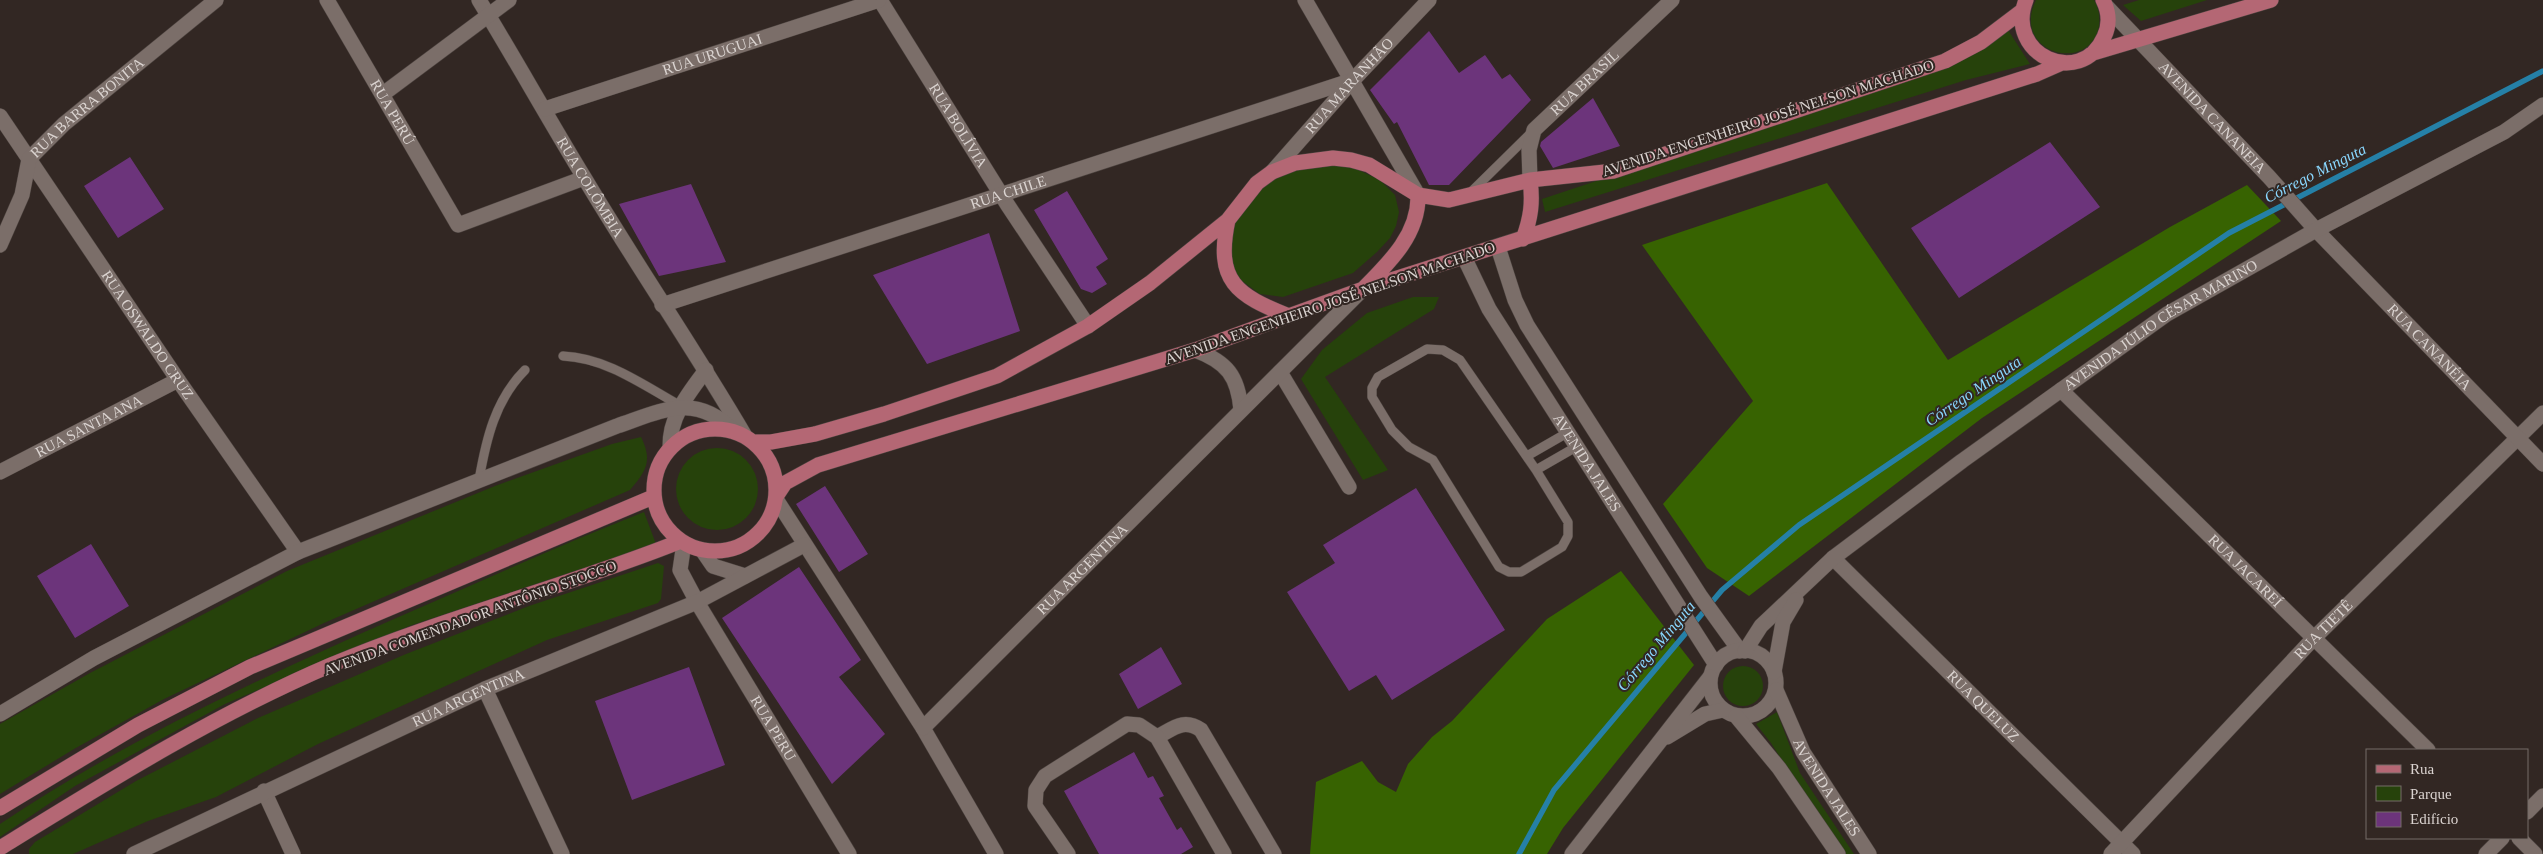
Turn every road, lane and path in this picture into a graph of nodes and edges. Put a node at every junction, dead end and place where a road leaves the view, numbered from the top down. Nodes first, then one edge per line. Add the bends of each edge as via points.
1 (216, 0) edge
2 (327, 0) edge
3 (478, 0) edge
4 (509, 0) edge
5 (879, 0) edge
6 (1305, 0) edge
7 (1429, 0) edge
8 (1672, 0) edge
9 (2271, 0) edge
10 (2104, 3) edge
11 (2024, 6) edge
12 (488, 16) junction
13 (2139, 39) junction
14 (2092, 53) junction
15 (2062, 63) junction
16 (1353, 80) junction
17 (383, 94) junction
18 (2543, 105) edge
19 (545, 109) junction
20 (0, 116) edge
21 (1534, 130) junction
22 (28, 159) junction
23 (1272, 172) junction
24 (584, 178) junction
25 (1530, 180) junction
26 (1002, 195) junction
27 (1418, 195) junction
28 (1466, 196) junction
29 (1228, 220) junction
30 (2316, 230) junction
31 (1523, 239) junction
32 (0, 245) edge
33 (1498, 247) junction
34 (1464, 257) junction
35 (1362, 289) junction
36 (662, 305) junction
37 (1289, 316) junction
38 (1088, 326) junction
39 (1195, 350) junction
40 (563, 356) dead end
41 (525, 370) dead end
42 (706, 370) junction
43 (1280, 372) junction
44 (178, 380) junction
45 (2060, 390) junction
46 (681, 406) junction
47 (1241, 410) junction
48 (2543, 413) edge
49 (1567, 433) junction
50 (745, 437) junction
51 (2518, 438) junction
52 (1576, 447) junction
53 (670, 448) junction
54 (1527, 456) junction
55 (2543, 464) edge
56 (1536, 470) junction
57 (0, 472) edge
58 (479, 480) junction
59 (1349, 486) dead end
60 (653, 497) junction
61 (776, 497) junction
62 (682, 542) junction
63 (804, 545) junction
64 (702, 550) junction
65 (298, 552) junction
66 (1833, 558) junction
67 (745, 576) junction
68 (1804, 586) junction
69 (697, 602) junction
70 (2313, 639) junction
71 (1743, 651) junction
72 (1713, 671) junction
73 (1774, 672) junction
74 (485, 689) junction
75 (1776, 690) junction
76 (1730, 713) junction
77 (0, 714) edge
78 (923, 728) junction
79 (1157, 737) junction
80 (1654, 746) junction
81 (2427, 749) edge
82 (264, 791) junction
83 (2543, 796) edge
84 (0, 808) edge
85 (2528, 811) edge
86 (2501, 839) edge
87 (2520, 839) edge
88 (0, 848) edge
89 (2116, 848) edge
90 (134, 854) edge
91 (293, 854) edge
92 (562, 854) edge
93 (849, 854) edge
94 (996, 854) edge
95 (1068, 854) edge
96 (1224, 854) edge
97 (1274, 854) edge
98 (1572, 854) edge
99 (1838, 854) edge
100 (1869, 854) edge
101 (2133, 854) edge
102 (2486, 854) edge
103 (2535, 854) edge

1 - 22 street, RUA BARRA BONITA via 64,124
2 - 17 street, RUA PERÚ
3 - 12 street, RUA COLÔMBIA
4 - 12 street
5 - 19 street, RUA URUGUAI
5 - 26 street, RUA BOLÍVIA
6 - 16 street
7 - 16 street, RUA MARANHÃO
8 - 21 street, RUA BRASIL
9 - 13 main road
10 - 13 street, AVENIDA CANANEIA
10 - 14 main road via 2107,32
11 - 15 main road via 2024,35 2030,46 2050,60
11 - 25 main road, AVENIDA ENGENHEIRO JOSÉ NELSON MACHADO via 1981,42 1918,71 1614,171
12 - 17 street
12 - 19 street, RUA COLÔMBIA
13 - 14 main road
13 - 30 street, AVENIDA CANANEIA
14 - 15 main road, AVENIDA ENGENHEIRO JOSÉ NELSON MACHADO via 2083,59
15 - 31 main road, AVENIDA ENGENHEIRO JOSÉ NELSON MACHADO via 2037,74
16 - 23 street, RUA MARANHÃO
16 - 26 street, RUA CHILE
16 - 27 street
17 - 24 street, RUA PERÚ via 458,225
18 - 30 street, AVENIDA JÚLIO CÉSAR MARINO via 2504,132
19 - 24 street, RUA COLÔMBIA
20 - 22 street, RUA OSWALDO CRUZ
21 - 25 street via 1529,150
21 - 28 lane
22 - 32 street, RUA BARRA BONITA via 22,195
22 - 44 street, RUA OSWALDO CRUZ
23 - 27 main road, AVENIDA ENGENHEIRO JOSÉ NELSON MACHADO via 1317,159 1351,160 1369,165
23 - 29 main road, AVENIDA ENGENHEIRO JOSÉ NELSON MACHADO via 1252,189
24 - 36 street, RUA COLÔMBIA
25 - 28 main road, AVENIDA ENGENHEIRO JOSÉ NELSON MACHADO
25 - 31 main road via 1532,207
26 - 36 street, RUA CHILE
26 - 38 street, RUA BOLÍVIA
27 - 28 main road, AVENIDA ENGENHEIRO JOSÉ NELSON MACHADO via 1449,200
27 - 35 main road via 1418,208 1408,235 1387,266
29 - 37 main road via 1224,256 1231,279 1250,299
29 - 38 main road, AVENIDA ENGENHEIRO JOSÉ NELSON MACHADO via 1150,283
30 - 45 street, AVENIDA JÚLIO CÉSAR MARINO via 2167,314
30 - 51 street, RUA CANANÉIA
31 - 33 main road, AVENIDA ENGENHEIRO JOSÉ NELSON MACHADO
33 - 34 main road, AVENIDA ENGENHEIRO JOSÉ NELSON MACHADO
33 - 71 street, AVENIDA JALES via 1514,300 1527,325 1701,597
34 - 35 main road, AVENIDA ENGENHEIRO JOSÉ NELSON MACHADO
34 - 49 street, AVENIDA JALES via 1489,309
35 - 37 main road, AVENIDA ENGENHEIRO JOSÉ NELSON MACHADO
35 - 43 street, RUA ARGENTINA
36 - 42 street, RUA COLÔMBIA
37 - 39 main road, AVENIDA ENGENHEIRO JOSÉ NELSON MACHADO
38 - 50 main road, AVENIDA ENGENHEIRO JOSÉ NELSON MACHADO via 997,376 884,414 815,434 772,442
39 - 47 street via 1214,357 1230,371 1239,390
39 - 61 main road, AVENIDA ENGENHEIRO JOSÉ NELSON MACHADO via 818,465 784,483
40 - 46 lane via 580,356 596,361 628,375
41 - 58 lane via 504,396 493,422
42 - 46 street
42 - 50 street, RUA COLÔMBIA
43 - 47 street, RUA ARGENTINA
43 - 59 street
44 - 57 street, RUA SANTA ANA
44 - 65 street, RUA OSWALDO CRUZ
45 - 66 street, AVENIDA JÚLIO CÉSAR MARINO
45 - 70 street, RUA JACAREÍ
46 - 50 street via 716,415
46 - 53 street via 670,434
46 - 58 street via 617,426
47 - 78 street, RUA ARGENTINA
48 - 51 street, RUA TIETÊ
49 - 52 street, AVENIDA JALES
49 - 54 lane
50 - 53 main road via 705,429 691,433
50 - 61 main road via 771,463
51 - 55 street, RUA CANANÉIA
51 - 70 street, RUA TIETÊ
52 - 56 lane
52 - 72 street, AVENIDA JALES via 1694,630
53 - 60 main road via 658,466
54 - 56 lane
54 - 56 lane via 1460,360 1442,350 1427,349 1378,377 1372,388 1372,397 1392,430 1409,447 1433,460 1499,567 1509,572 1521,572 1562,547 1568,536 1568,522
58 - 65 street
60 - 62 main road via 657,513 666,527
60 - 84 main road via 250,667 138,725
61 - 63 street
61 - 64 main road via 766,526 756,536 730,550
62 - 64 main road
62 - 69 street, RUA PERU via 680,570
62 - 88 main road, AVENIDA COMENDADOR ANTÔNIO STOCCO via 332,665 248,704
63 - 67 street, RUA ARGENTINA
63 - 78 street
64 - 67 street via 713,566
65 - 77 street via 94,658
66 - 68 street, AVENIDA JÚLIO CÉSAR MARINO
66 - 89 street, RUA QUELUZ
67 - 69 street, RUA ARGENTINA
68 - 71 street, AVENIDA JÚLIO CÉSAR MARINO via 1761,626
68 - 73 street, AVENIDA JÚLIO CÉSAR MARINO via 1783,622
69 - 74 street, RUA ARGENTINA
69 - 93 street, RUA PERU
70 - 81 street, RUA JACAREÍ
70 - 89 street, RUA TIETÊ
71 - 72 street via 1730,653
71 - 73 street via 1766,660
72 - 76 street via 1712,696
72 - 80 street
73 - 75 street
74 - 82 street, RUA ARGENTINA
74 - 92 street
75 - 76 street via 1772,700 1756,714
75 - 100 street, AVENIDA JALES via 1803,752
76 - 80 street via 1705,714
76 - 99 street, AVENIDA JALES via 1779,768
78 - 94 street
79 - 95 street via 1140,725 1127,724 1045,776 1036,790 1035,806
79 - 96 street
79 - 97 street via 1183,724 1192,724 1202,730
80 - 98 street
82 - 90 street, RUA ARGENTINA
82 - 91 street
83 - 85 street
86 - 102 street
87 - 103 street
89 - 101 street, RUA QUELUZ

